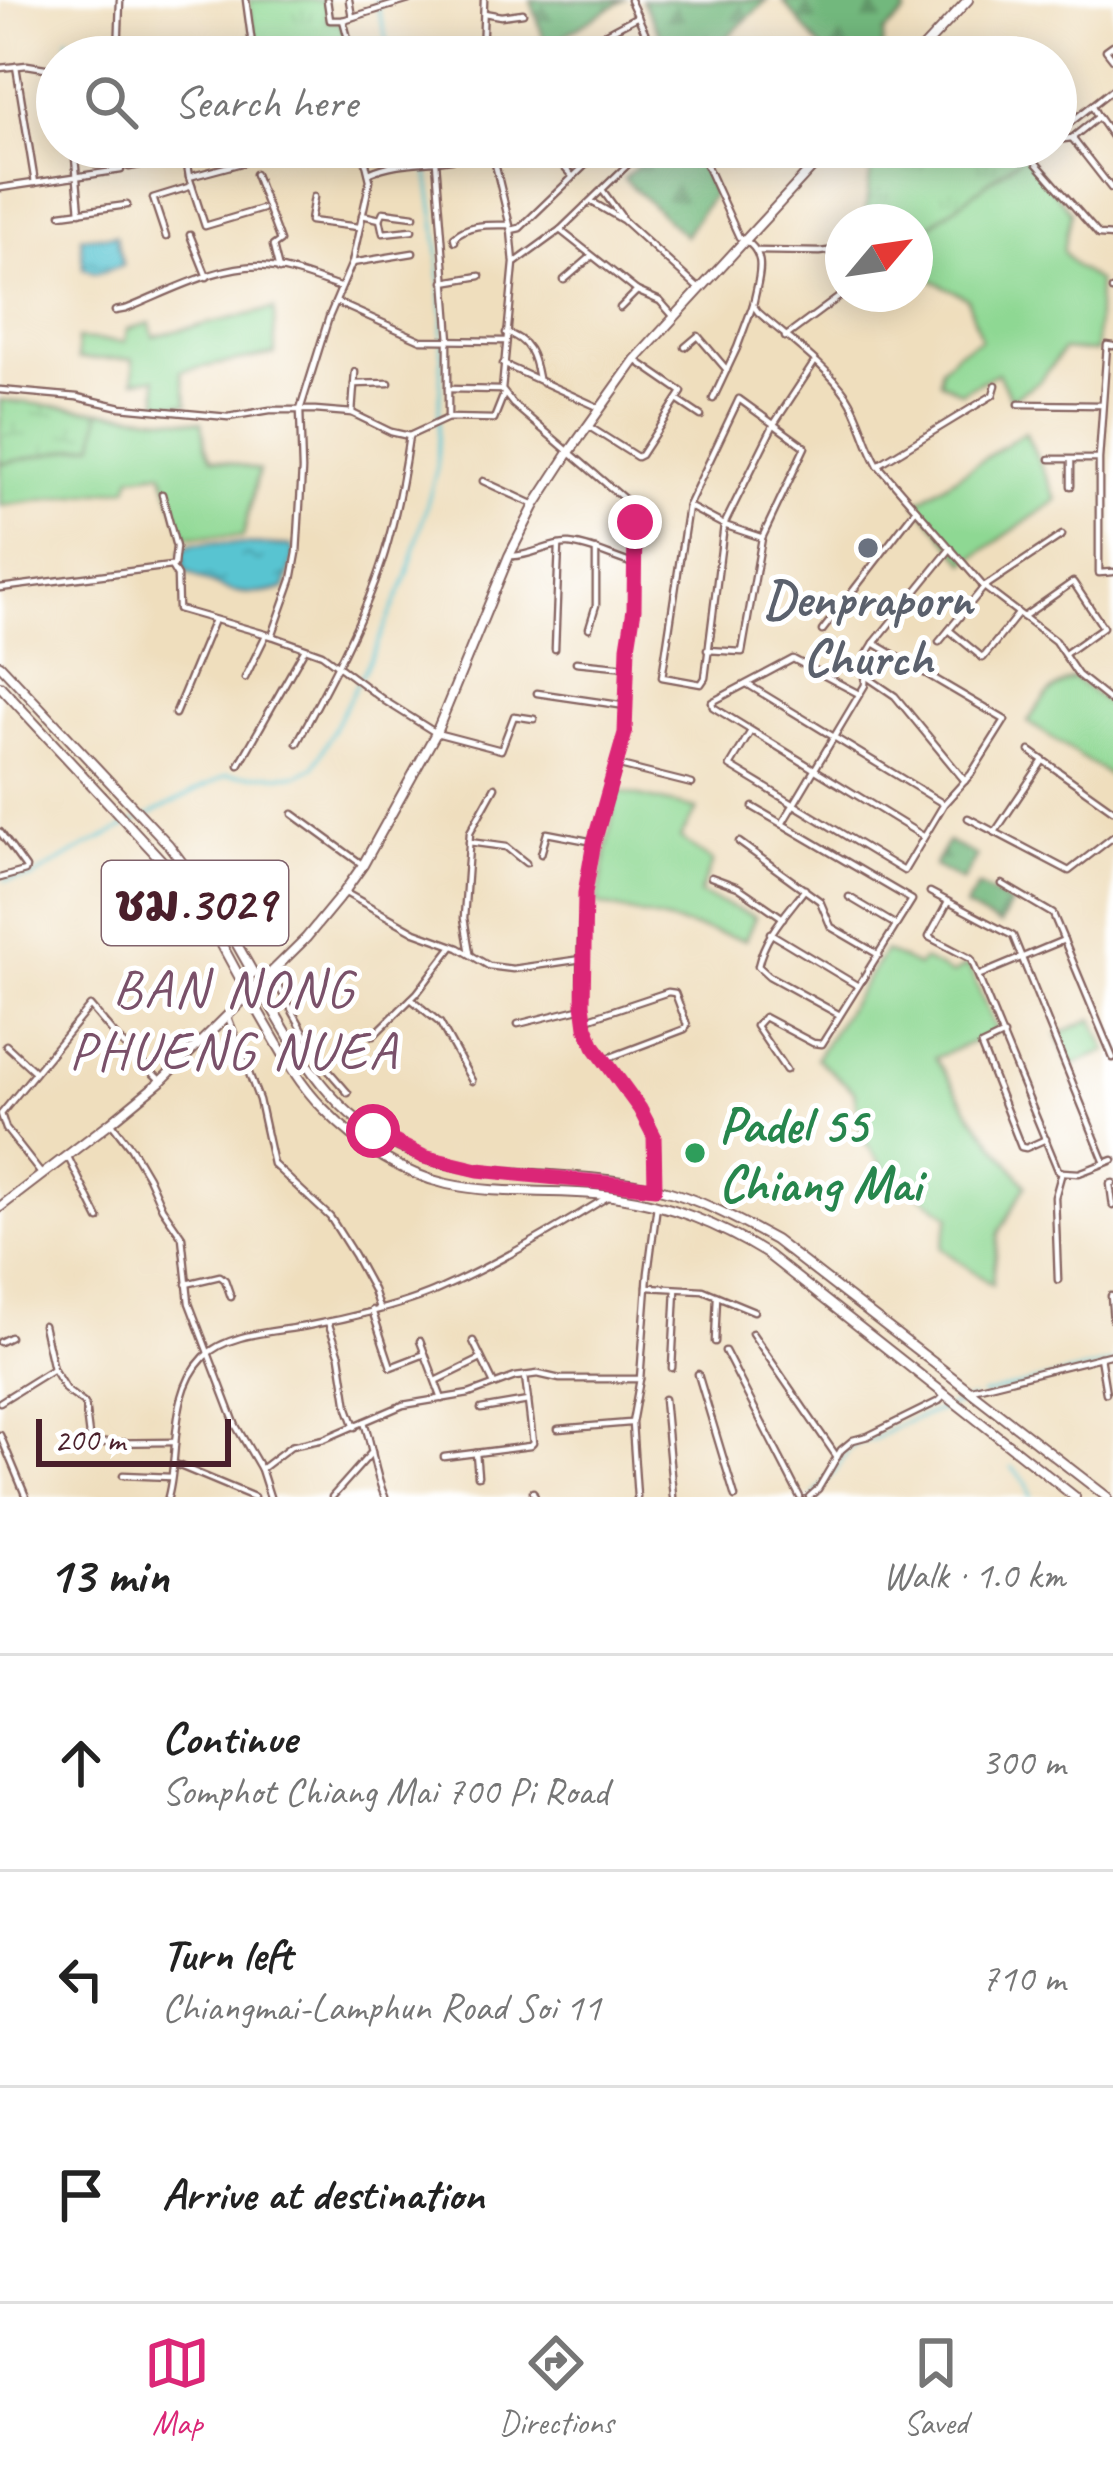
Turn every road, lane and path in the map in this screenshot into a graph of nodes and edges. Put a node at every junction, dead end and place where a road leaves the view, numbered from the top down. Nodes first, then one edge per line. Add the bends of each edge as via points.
1 (120, 0) edge
2 (247, 0) edge
3 (327, 0) edge
4 (350, 0) edge
5 (380, 0) edge
6 (409, 0) edge
7 (484, 0) edge
8 (630, 0) edge
9 (968, 0) edge
10 (382, 10) junction
11 (484, 13) junction
12 (523, 13) dead end
13 (638, 16) junction
14 (352, 17) junction
15 (343, 20) junction
16 (119, 36) edge
17 (251, 36) edge
18 (347, 36) edge
19 (483, 36) edge
20 (601, 36) edge
21 (647, 36) edge
22 (935, 36) edge
23 (1113, 44) edge
24 (1113, 59) edge
25 (16, 66) junction
26 (36, 66) edge
27 (0, 68) edge
28 (1113, 89) edge
29 (1092, 106) junction
30 (1098, 117) junction
31 (1077, 119) edge
32 (1077, 134) edge
33 (1113, 137) edge
34 (1077, 144) edge
35 (75, 168) edge
36 (130, 168) edge
37 (188, 168) edge
38 (223, 168) edge
39 (368, 168) edge
40 (380, 168) edge
41 (436, 168) edge
42 (496, 168) edge
43 (565, 168) edge
44 (580, 168) edge
45 (625, 168) edge
46 (707, 168) edge
47 (812, 168) edge
48 (1040, 168) edge
49 (369, 173) junction
50 (255, 174) dead end
51 (572, 176) junction
52 (76, 177) junction
53 (189, 177) junction
54 (35, 183) junction
55 (192, 186) junction
56 (0, 188) edge
57 (1112, 188) edge
58 (603, 191) junction
59 (314, 197) dead end
60 (592, 202) junction
61 (127, 205) dead end
62 (262, 209) dead end
63 (80, 212) junction
64 (61, 214) dead end
65 (362, 215) junction
66 (414, 216) dead end
67 (380, 218) junction
68 (623, 220) junction
69 (510, 227) junction
70 (359, 228) junction
71 (412, 230) dead end
72 (560, 230) junction
73 (190, 235) dead end
74 (1113, 236) edge
75 (166, 237) dead end
76 (746, 240) junction
77 (455, 241) dead end
78 (757, 251) junction
79 (825, 251) edge
80 (413, 253) dead end
81 (592, 256) junction
82 (352, 263) junction
83 (514, 263) junction
84 (279, 269) junction
85 (480, 276) dead end
86 (207, 277) junction
87 (564, 280) dead end
88 (444, 282) junction
89 (341, 288) junction
90 (700, 290) junction
91 (637, 291) junction
92 (336, 302) junction
93 (753, 305) junction
94 (825, 307) edge
95 (620, 308) dead end
96 (115, 310) dead end
97 (675, 317) junction
98 (506, 333) junction
99 (785, 337) junction
100 (449, 340) junction
101 (505, 341) junction
102 (1110, 345) edge
103 (685, 346) dead end
104 (635, 360) junction
105 (814, 363) junction
106 (503, 364) junction
107 (727, 370) junction
108 (355, 372) dead end
109 (538, 379) junction
110 (389, 383) dead end
111 (354, 384) junction
112 (996, 385) dead end
113 (447, 388) junction
114 (0, 390) edge
115 (503, 392) junction
116 (677, 400) junction
117 (713, 400) dead end
118 (1019, 404) dead end
119 (1101, 405) junction
120 (600, 408) junction
121 (299, 410) junction
122 (352, 413) junction
123 (701, 416) dead end
124 (448, 418) junction
125 (774, 424) junction
126 (588, 426) junction
127 (410, 436) junction
128 (570, 451) junction
129 (1050, 459) dead end
130 (1071, 459) junction
131 (1099, 459) junction
132 (878, 464) junction
133 (483, 481) dead end
134 (1071, 486) dead end
135 (162, 494) dead end
136 (536, 505) junction
137 (688, 506) junction
138 (916, 509) junction
139 (724, 525) junction
140 (1062, 535) dead end
141 (762, 538) junction
142 (559, 545) junction
143 (951, 548) junction
144 (596, 550) junction
145 (508, 556) junction
146 (634, 564) junction
147 (173, 567) junction
148 (1113, 572) edge
149 (984, 587) junction
150 (0, 589) edge
151 (1021, 616) junction
152 (214, 619) junction
153 (590, 628) dead end
154 (949, 630) junction
155 (822, 631) dead end
156 (269, 635) junction
157 (939, 641) dead end
158 (874, 643) junction
159 (305, 648) junction
160 (555, 650) dead end
161 (707, 650) junction
162 (1065, 654) junction
163 (576, 662) dead end
164 (0, 664) edge
165 (338, 664) junction
166 (627, 667) junction
167 (867, 677) junction
168 (244, 678) dead end
169 (747, 684) junction
170 (0, 686) edge
171 (537, 693) dead end
172 (859, 694) junction
173 (1113, 703) edge
174 (626, 706) junction
175 (175, 714) dead end
176 (534, 719) dead end
177 (752, 731) junction
178 (436, 733) junction
179 (833, 736) junction
180 (297, 743) dead end
181 (1030, 752) dead end
182 (1043, 761) junction
183 (239, 765) dead end
184 (616, 765) junction
185 (813, 770) junction
186 (965, 782) junction
187 (692, 784) dead end
188 (495, 787) dead end
189 (793, 804) junction
190 (944, 804) junction
191 (753, 807) dead end
192 (1113, 810) edge
193 (293, 814) dead end
194 (968, 818) dead end
195 (782, 824) junction
196 (0, 832) edge
197 (995, 832) junction
198 (924, 837) junction
199 (1113, 837) edge
200 (469, 842) junction
201 (594, 842) junction
202 (739, 842) dead end
203 (542, 854) dead end
204 (526, 863) dead end
205 (363, 865) junction
206 (711, 877) dead end
207 (0, 878) edge
208 (1002, 884) dead end
209 (806, 890) junction
210 (344, 892) junction
211 (930, 892) dead end
212 (849, 897) dead end
213 (948, 902) junction
214 (783, 917) junction
215 (897, 925) junction
216 (770, 933) junction
217 (1064, 940) junction
218 (453, 946) junction
219 (470, 953) junction
220 (879, 955) junction
221 (1022, 957) junction
222 (582, 958) junction
223 (253, 973) tunnel mouth
224 (272, 973) junction
225 (979, 975) junction
226 (242, 982) tunnel mouth
227 (858, 986) junction
228 (267, 999) tunnel mouth
229 (411, 999) junction
230 (583, 1007) junction
231 (257, 1009) tunnel mouth
232 (840, 1015) junction
233 (227, 1016) junction
234 (584, 1020) junction
235 (518, 1024) dead end
236 (1004, 1035) junction
237 (373, 1036) dead end
238 (6, 1045) dead end
239 (1113, 1058) edge
240 (603, 1060) junction
241 (786, 1070) dead end
242 (34, 1072) junction
243 (161, 1081) junction
244 (472, 1081) dead end
245 (348, 1094) dead end
246 (0, 1103) edge
247 (4, 1112) edge
248 (112, 1122) junction
249 (3, 1132) edge
250 (1046, 1139) junction
251 (67, 1155) junction
252 (1109, 1162) edge
253 (1062, 1172) junction
254 (42, 1175) junction
255 (1113, 1183) edge
256 (655, 1188) junction
257 (610, 1195) junction
258 (657, 1204) junction
259 (1113, 1206) edge
260 (0, 1207) edge
261 (98, 1219) dead end
262 (1058, 1280) dead end
263 (186, 1284) junction
264 (646, 1287) junction
265 (676, 1289) junction
266 (717, 1296) junction
267 (1111, 1296) edge
268 (231, 1298) dead end
269 (376, 1309) junction
270 (754, 1312) dead end
271 (1113, 1320) edge
272 (328, 1322) junction
273 (43, 1325) dead end
274 (752, 1333) dead end
275 (10, 1337) dead end
276 (420, 1341) dead end
277 (473, 1341) dead end
278 (0, 1342) edge
279 (715, 1342) dead end
280 (725, 1351) dead end
281 (207, 1353) junction
282 (425, 1354) junction
283 (1113, 1354) edge
284 (482, 1359) junction
285 (1100, 1360) junction
286 (672, 1368) dead end
287 (53, 1370) junction
288 (698, 1374) dead end
289 (525, 1376) junction
290 (640, 1379) junction
291 (436, 1381) junction
292 (494, 1384) junction
293 (969, 1392) junction
294 (1106, 1393) dead end
295 (949, 1397) junction
296 (442, 1399) junction
297 (664, 1399) dead end
298 (528, 1401) junction
299 (0, 1402) edge
300 (481, 1409) dead end
301 (364, 1422) junction
302 (632, 1423) junction
303 (355, 1427) junction
304 (558, 1429) dead end
305 (0, 1435) edge
306 (175, 1442) junction
307 (373, 1450) junction
308 (476, 1453) junction
309 (837, 1456) junction
310 (444, 1457) dead end
311 (176, 1464) junction
312 (261, 1469) junction
313 (122, 1475) dead end
314 (478, 1476) dead end
315 (174, 1477) junction
316 (242, 1496) edge
317 (1110, 1496) edge
318 (26, 1497) edge
319 (169, 1497) edge
320 (254, 1497) edge
321 (270, 1497) edge
322 (332, 1497) edge
323 (385, 1497) edge
324 (637, 1497) edge
325 (673, 1497) edge
326 (735, 1497) edge
327 (800, 1497) edge
328 (809, 1497) edge
329 (1074, 1497) edge

1 - 16 street
2 - 17 street
3 - 15 street via 330,20
4 - 14 street
5 - 10 street
6 - 10 street
7 - 11 street
8 - 13 street
9 - 22 main road
10 - 14 street
11 - 12 street
11 - 19 street
13 - 20 street
13 - 21 street
14 - 15 street
15 - 18 street
23 - 24 street via 1106,50
25 - 26 street
25 - 27 street
25 - 54 street
28 - 29 street
29 - 30 street
29 - 31 street
30 - 32 street
30 - 33 street
34 - 57 street
35 - 52 street
36 - 52 street
37 - 53 street
38 - 53 street
39 - 49 street
40 - 49 street
41 - 88 street
42 - 69 street
43 - 51 street
44 - 51 street
45 - 58 street
46 - 76 street
47 - 76 main road
48 - 74 street via 1099,235
49 - 65 street
50 - 84 street via 280,241 273,246
51 - 69 street via 520,228
52 - 54 street
52 - 63 street
53 - 55 street
54 - 56 street
55 - 62 street via 205,226
55 - 75 street via 153,198
58 - 60 street
58 - 68 street
59 - 70 street via 310,221
60 - 68 street
60 - 72 street
61 - 63 street
63 - 64 street
65 - 67 street
65 - 70 street
66 - 67 street
67 - 71 street via 383,232
68 - 90 street
69 - 77 street via 462,230
69 - 83 street
70 - 82 street
72 - 81 street
72 - 83 street
73 - 86 street
76 - 78 street
76 - 90 main road
78 - 79 street
78 - 93 street
80 - 82 street
81 - 87 street
81 - 91 street
82 - 89 street
83 - 98 street
84 - 86 street
84 - 89 street
85 - 88 street
86 - 96 street
88 - 100 street
89 - 92 street
90 - 97 main road
91 - 95 street
91 - 97 street
92 - 100 street via 421,340
92 - 121 street
93 - 99 street
93 - 107 street
94 - 99 street
97 - 104 main road
98 - 101 street
98 - 109 street via 526,343
99 - 105 street
100 - 101 street
100 - 113 street
101 - 106 street
102 - 119 street
103 - 107 street via 698,336
104 - 116 street via 681,390
104 - 120 main road
105 - 125 street
105 - 132 street via 848,398
106 - 109 street
106 - 115 street
107 - 117 street
108 - 111 street
109 - 120 street
110 - 111 street
111 - 122 street
112 - 132 street via 993,395
113 - 115 street
113 - 124 street
114 - 121 street via 228,417
115 - 124 street via 494,419
115 - 128 street
116 - 123 street
116 - 126 street via 637,458
118 - 119 street
119 - 131 street
120 - 126 main road
121 - 122 street
121 - 156 street via 297,553
122 - 127 street
124 - 127 street
125 - 137 street via 739,399
125 - 139 street
125 - 141 street via 806,447
126 - 128 main road
127 - 165 street via 376,580
128 - 136 main road
128 - 146 street via 634,510
129 - 130 street
130 - 131 street
130 - 134 street
131 - 148 street via 1099,573
132 - 138 street
133 - 136 street
135 - 147 street
136 - 145 main road
137 - 139 street
137 - 161 street via 662,677 701,684
138 - 143 street
138 - 155 street
139 - 141 street
139 - 161 street
140 - 149 street
141 - 161 street via 742,652
142 - 144 street
142 - 145 street
142 - 160 street
143 - 149 street
143 - 158 street
144 - 146 street
144 - 153 street
145 - 178 main road
146 - 166 street
147 - 150 street
147 - 152 street via 178,608
149 - 151 street
149 - 154 street
151 - 154 street via 983,658
151 - 162 street
151 - 162 street via 1073,582 1103,627
152 - 156 street
152 - 175 street
154 - 157 street
156 - 159 street
156 - 168 street
158 - 167 street
158 - 186 street via 1005,720
159 - 165 street
159 - 183 street
162 - 173 street
163 - 166 street
164 - 223 main road, ชม.3029 via 151,825 217,909
165 - 178 street
165 - 180 street
166 - 174 street
167 - 172 street
167 - 186 street via 896,696
169 - 172 street via 793,658
169 - 177 street via 712,702
169 - 179 street
170 - 226 main road, ชม.3029 via 191,897
171 - 174 street
172 - 179 street
174 - 184 street
176 - 178 street via 514,716 501,750
177 - 185 street
177 - 189 street via 730,766
178 - 205 main road
179 - 185 street
179 - 190 street
181 - 182 street
182 - 192 street
182 - 197 street
184 - 187 street
184 - 201 street
185 - 189 street
185 - 198 street
186 - 190 street
188 - 200 street
189 - 195 street
189 - 198 street via 904,871
190 - 198 street
191 - 195 street
193 - 205 street
194 - 197 street
195 - 215 street via 912,900
196 - 207 street via 26,868
197 - 199 street via 1069,871
200 - 204 street via 506,847
200 - 219 street
201 - 203 street via 547,832
201 - 222 street
202 - 209 street
205 - 210 main road
206 - 214 street
208 - 217 street via 1053,914
209 - 214 street
209 - 220 street via 831,927
210 - 218 street
210 - 224 main road
211 - 213 street
212 - 215 street
213 - 221 street via 1012,936
213 - 225 street via 929,937 971,959
214 - 216 street
215 - 220 street
216 - 227 street
216 - 232 street via 760,970
217 - 221 street
217 - 239 street
218 - 219 street
218 - 229 street
219 - 222 street via 500,968
220 - 227 street
221 - 225 street
221 - 252 street
222 - 230 street
224 - 233 main road
224 - 245 street
225 - 236 street
227 - 232 street
228 - 256 main road, ชม.3029 via 319,1084 397,1145 478,1170
229 - 237 street
229 - 244 street via 440,1023
230 - 234 street
230 - 235 street
231 - 257 main road, ชม.3029 via 320,1105 405,1169 459,1185
232 - 241 street via 819,1045 764,1017 756,1026
233 - 243 main road
233 - 269 street via 273,1164 329,1217
234 - 240 street
234 - 240 street via 675,994 685,1029
236 - 250 street
236 - 250 street via 981,1046 1021,1147
238 - 242 street
240 - 256 street via 654,1136
242 - 243 street via 90,1006
242 - 247 street
243 - 248 main road
246 - 247 street
247 - 249 street
248 - 251 main road
248 - 263 street via 179,1229
249 - 254 street
250 - 253 street
251 - 254 main road
251 - 261 street
252 - 253 street
253 - 262 street via 1055,1197
254 - 260 main road
255 - 259 street
256 - 293 main road, ชม.3029 via 775,1240
257 - 258 main road, ชม.3029
257 - 269 street via 438,1291
258 - 264 street
258 - 295 main road, ชม.3029 via 767,1254
263 - 268 street via 220,1276
263 - 281 street
264 - 265 street
264 - 290 street
265 - 266 street
265 - 286 street
266 - 270 street
266 - 279 street
267 - 271 street
269 - 272 street
269 - 282 street via 391,1367
272 - 281 street via 267,1330
272 - 303 street
273 - 287 street
274 - 309 street
275 - 278 street
276 - 282 street
277 - 284 street
280 - 327 street
281 - 306 street via 183,1391
281 - 312 street
282 - 291 street
283 - 285 street
284 - 291 street
284 - 292 street
285 - 293 street
285 - 294 street
287 - 299 street
287 - 306 street via 85,1404 94,1443
288 - 326 street
289 - 290 street
289 - 292 street
289 - 298 street
290 - 302 street
291 - 296 street
292 - 296 street
293 - 317 main road, ชม.3029
295 - 309 street via 854,1440
295 - 329 main road, ชม.3029
296 - 301 street
297 - 325 street
298 - 300 street
298 - 308 street via 533,1443
301 - 303 street
301 - 307 street
302 - 304 street
302 - 324 street
303 - 312 street via 291,1446
305 - 318 street
306 - 311 street
307 - 322 street
307 - 323 street
308 - 310 street
308 - 314 street
309 - 328 street
311 - 315 street
311 - 316 street
312 - 321 street
313 - 315 street
315 - 319 street
316 - 320 street

